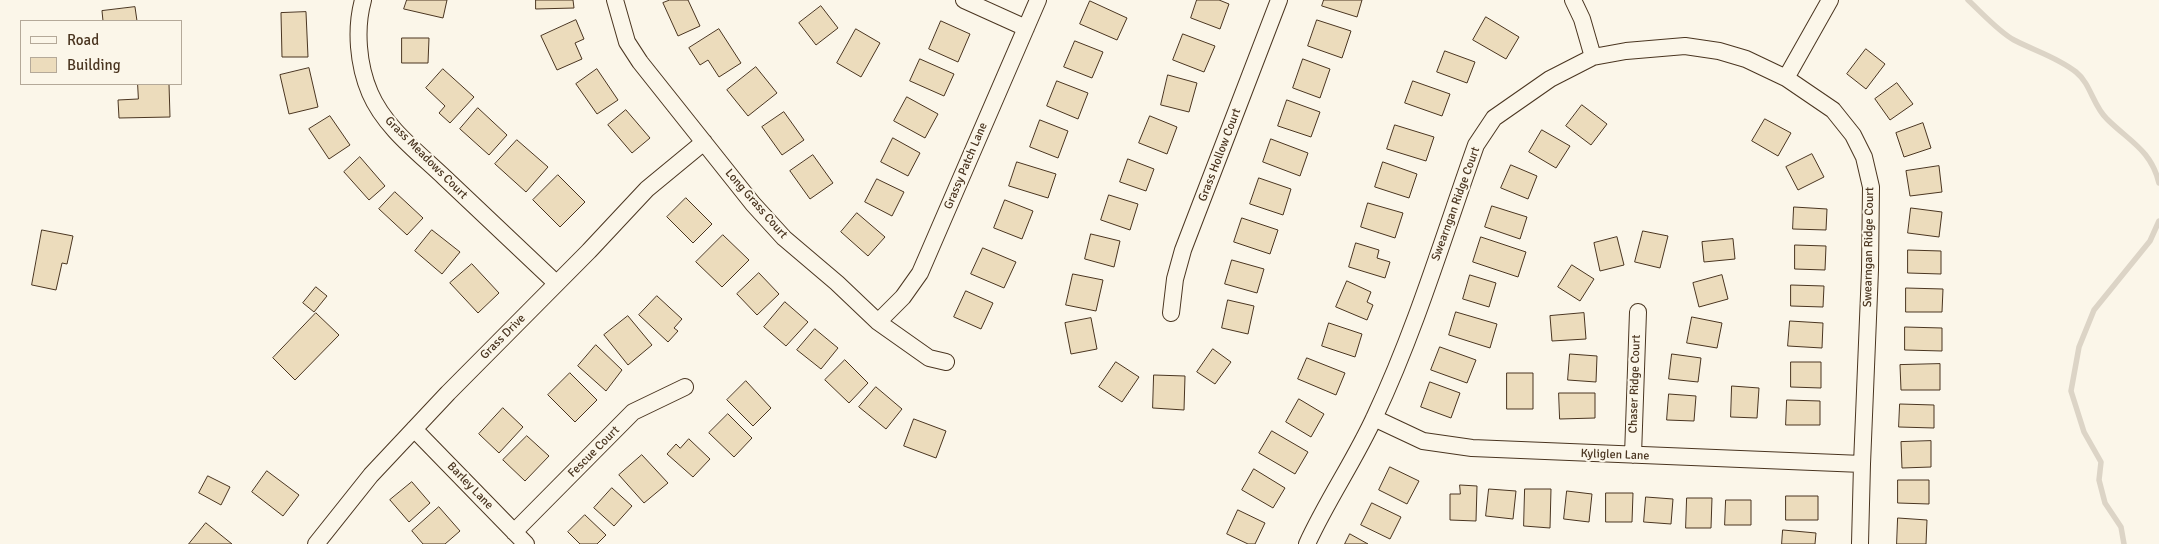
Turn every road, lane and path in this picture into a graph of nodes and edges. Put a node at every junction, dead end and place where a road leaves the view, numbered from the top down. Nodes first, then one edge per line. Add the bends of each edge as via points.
1 (363, 0) edge
2 (615, 0) edge
3 (964, 0) edge
4 (1038, 0) edge
5 (1279, 0) edge
6 (1572, 0) edge
7 (1830, 0) edge
8 (1026, 28) junction
9 (1594, 56) junction
10 (1786, 78) junction
11 (704, 142) junction
12 (556, 283) junction
13 (1638, 312) dead end
14 (1171, 314) dead end
15 (878, 322) junction
16 (946, 362) dead end
17 (685, 387) dead end
18 (1374, 418) junction
19 (414, 429) junction
20 (1633, 456) junction
21 (1862, 464) junction
22 (514, 532) junction
23 (316, 544) edge
24 (526, 544) edge
25 (1307, 544) edge
26 (1860, 544) edge

1 - 12 street, Grass Meadows Court via 358,37 362,71 370,94 389,124
2 - 11 street, Long Grass Court via 628,42 640,62
3 - 8 street
4 - 8 street, Grassy Patch Lane
5 - 14 street, Grass Hollow Court via 1183,250 1175,279
6 - 9 street
7 - 10 street
8 - 15 street, Grassy Patch Lane via 920,273 903,297
9 - 10 street, Swearngan Ridge Court via 1686,46 1746,59
9 - 18 street, Swearngan Ridge Court via 1515,102 1494,118 1476,145 1399,362
10 - 21 street, Swearngan Ridge Court via 1833,110 1854,135 1864,157 1871,187
11 - 12 street, Grass Drive via 647,189
11 - 15 street, Long Grass Court via 784,238
12 - 19 street, Grass Drive
13 - 20 street, Chaser Ridge Court
15 - 16 street, Long Grass Court via 929,358
17 - 22 street, Fescue Court via 633,412
18 - 20 street, Kyliglen Lane via 1433,443
18 - 25 street, Swearngan Ridge Court
19 - 22 street, Barley Lane
19 - 23 street, Grass Drive via 371,475
20 - 21 street, Kyliglen Lane
21 - 26 street, Swearngan Ridge Court
22 - 24 street, Barley Lane

